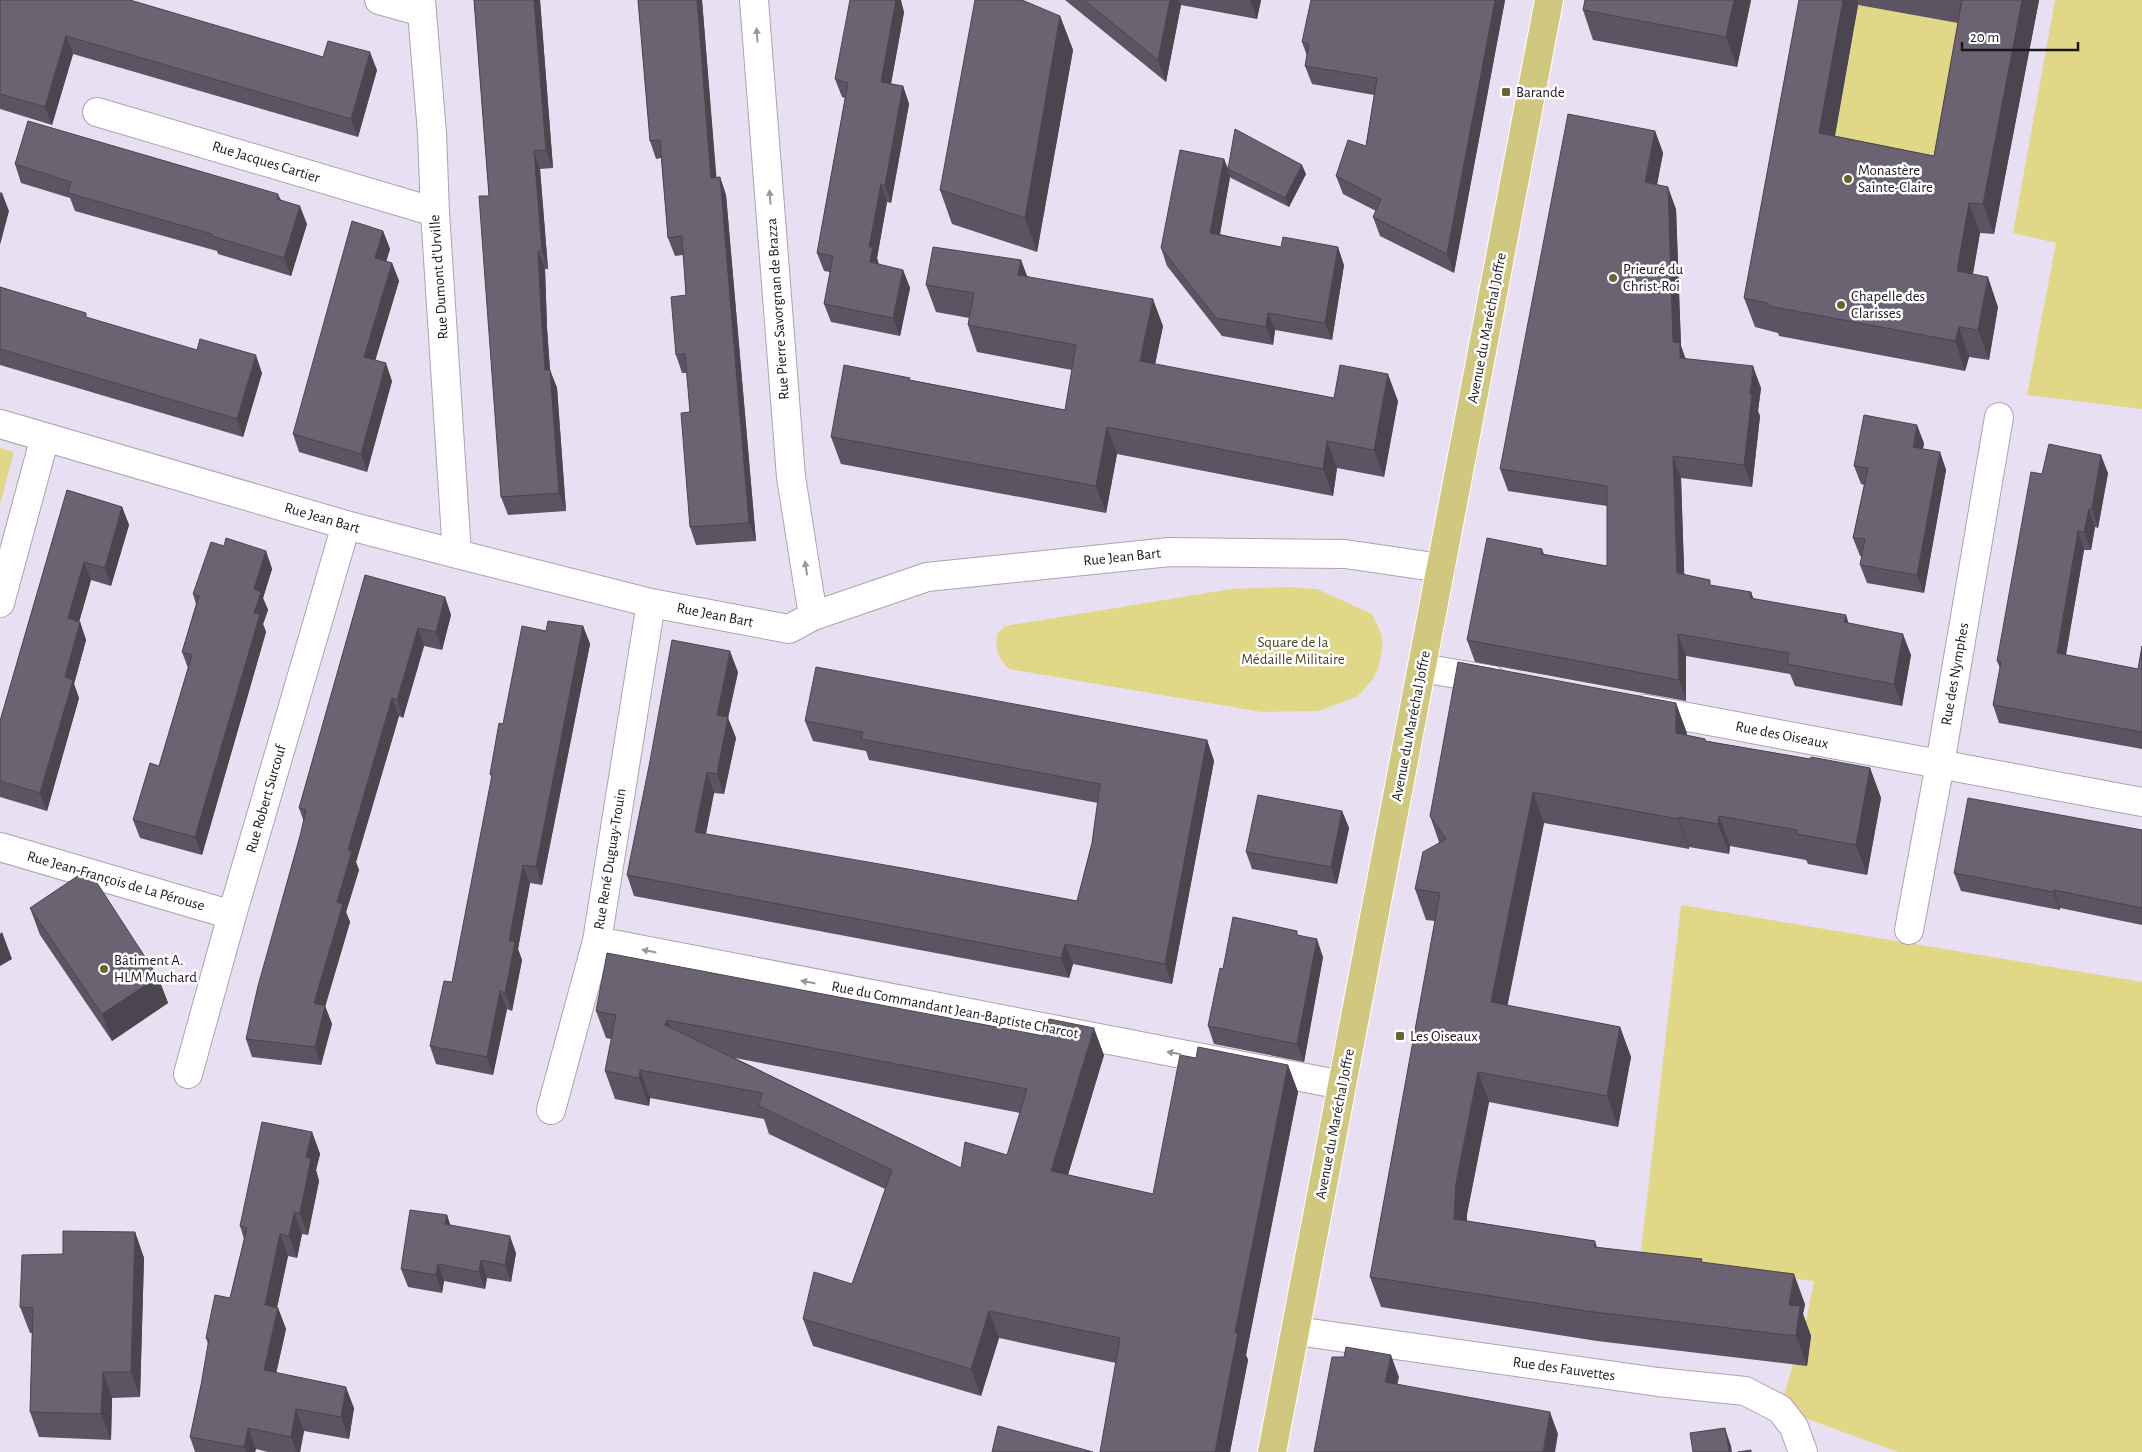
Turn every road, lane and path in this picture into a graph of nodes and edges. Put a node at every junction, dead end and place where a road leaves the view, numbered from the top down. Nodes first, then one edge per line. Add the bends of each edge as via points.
1 (379, 0) edge
2 (754, 0) edge
3 (1549, 0) edge
4 (421, 6) edge
5 (98, 112) dead end
6 (435, 212) junction
7 (1999, 418) dead end
8 (0, 424) edge
9 (45, 437) junction
10 (346, 525) junction
11 (457, 554) junction
12 (1441, 568) junction
13 (0, 603) edge
14 (651, 603) junction
15 (813, 616) junction
16 (1422, 668) junction
17 (1521, 686) edge
18 (1618, 704) edge
19 (1940, 764) junction
20 (2142, 802) edge
21 (0, 847) edge
22 (232, 915) junction
23 (1909, 930) dead end
24 (596, 941) junction
25 (188, 1074) dead end
26 (1342, 1085) junction
27 (551, 1110) dead end
28 (1296, 1331) junction
29 (1272, 1452) edge
30 (1803, 1452) edge

1 - 4 street
15 -> 2 street, Rue Pierre Savorgnan de Brazza via 791,477
3 - 12 main road, Avenue du Maréchal Joffre
4 - 6 street, Rue Dumont d'Urville
5 - 6 street, Rue Jacques Cartier
6 - 11 street, Rue Dumont d'Urville
7 - 19 street, Rue des Nymphes
8 - 9 street, Rue Jean Bart
9 - 10 street, Rue Jean Bart
9 - 13 street
10 - 11 street, Rue Jean Bart
10 - 22 street, Rue Robert Surcouf
11 - 14 street, Rue Jean Bart
12 - 15 street, Rue Jean Bart via 1345,554 1170,552 927,577
12 - 16 main road, Avenue du Maréchal Joffre
14 - 15 street, Rue Jean Bart via 789,629
14 - 24 street, Rue René Duguay-Trouin
16 - 17 street
16 - 26 main road, Avenue du Maréchal Joffre
18 - 19 street, Rue des Oiseaux
19 - 20 street, Rue des Oiseaux
19 - 23 street, Rue des Nymphes
21 - 22 street, Rue Jean-François de La Pérouse
22 - 25 street, Rue Robert Surcouf
26 -> 24 street, Rue du Commandant Jean-Baptiste Charcot
24 - 27 street, Rue René Duguay-Trouin
26 - 28 main road, Avenue du Maréchal Joffre
28 - 29 main road, Avenue du Maréchal Joffre
28 - 30 street, Rue des Fauvettes via 1658,1382 1745,1391 1780,1409 1794,1427

